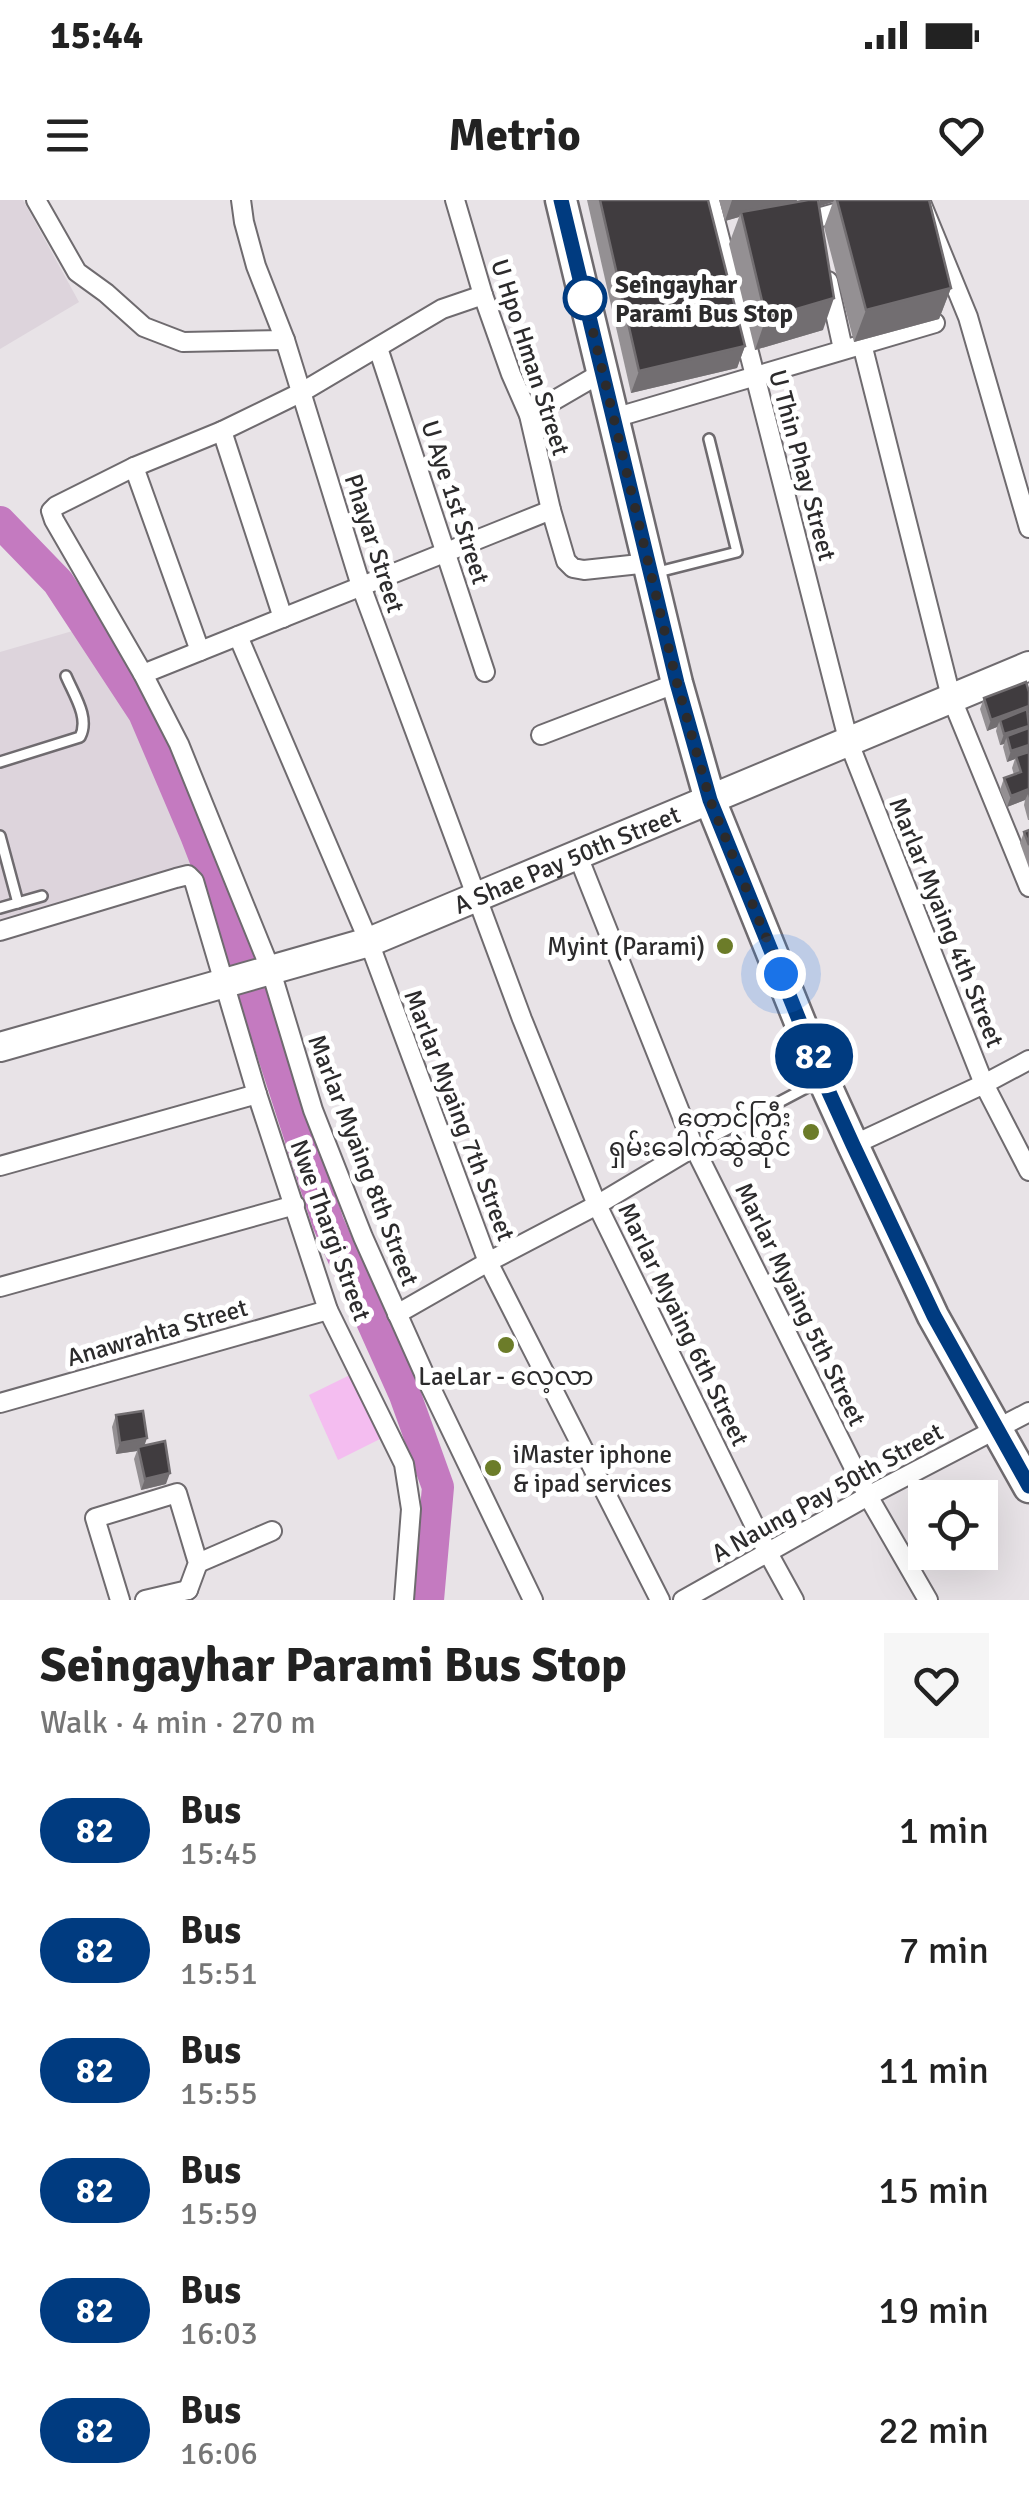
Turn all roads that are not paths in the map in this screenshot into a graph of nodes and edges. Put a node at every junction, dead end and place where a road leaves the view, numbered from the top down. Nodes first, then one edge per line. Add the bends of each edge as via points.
1 (36, 200) edge
2 (242, 200) edge
3 (455, 200) edge
4 (561, 200) edge
5 (710, 200) edge
6 (808, 200) edge
7 (881, 200) edge
8 (920, 200) edge
9 (776, 228) edge
10 (818, 239) junction
11 (483, 295) junction
12 (935, 324) dead end
13 (285, 340) junction
14 (852, 346) junction
15 (378, 348) junction
16 (603, 372) junction
17 (754, 376) junction
18 (302, 392) junction
19 (529, 415) junction
20 (614, 418) junction
21 (222, 430) junction
22 (709, 440) dead end
23 (134, 468) junction
24 (551, 510) junction
25 (1029, 528) edge
26 (446, 552) junction
27 (650, 568) junction
28 (361, 586) junction
29 (283, 618) junction
30 (238, 636) junction
31 (200, 651) junction
32 (1029, 666) edge
33 (485, 672) dead end
34 (143, 674) junction
35 (66, 676) dead end
36 (677, 683) junction
37 (951, 698) junction
38 (541, 735) dead end
39 (849, 742) junction
40 (0, 762) edge
41 (710, 800) junction
42 (0, 836) edge
43 (578, 856) junction
44 (1029, 887) edge
45 (42, 896) dead end
46 (476, 897) junction
47 (18, 903) junction
48 (0, 908) edge
49 (0, 931) edge
50 (368, 942) junction
51 (268, 972) junction
52 (227, 983) junction
53 (0, 1047) edge
54 (1029, 1060) edge
55 (823, 1079) junction
56 (984, 1084) junction
57 (257, 1094) junction
58 (853, 1145) junction
59 (694, 1147) junction
60 (0, 1166) edge
61 (1029, 1171) edge
62 (295, 1205) junction
63 (598, 1205) junction
64 (488, 1262) junction
65 (0, 1287) edge
66 (328, 1310) junction
67 (396, 1314) junction
68 (0, 1403) edge
69 (1029, 1412) edge
70 (996, 1429) junction
71 (1029, 1486) edge
72 (868, 1496) junction
73 (272, 1531) dead end
74 (767, 1552) junction
75 (198, 1563) junction
76 (195, 1595) edge
77 (120, 1600) edge
78 (146, 1600) edge
79 (404, 1600) edge
80 (533, 1600) edge
81 (660, 1600) edge
82 (683, 1600) edge
83 (794, 1600) edge
84 (928, 1600) edge

1 - 13 street via 77,272 144,327 183,342
2 - 13 street, Phayar Street via 256,266
3 - 11 street, U Hpo Hman Street
4 - 16 main road
5 - 17 street, U Thin Phay Street via 730,237
6 - 10 street
7 - 10 street
8 - 25 street via 968,318
9 - 10 street
10 - 14 street
11 - 15 street via 442,309
11 - 19 street, U Hpo Hman Street
12 - 14 street
13 - 18 street, Phayar Street
14 - 17 street
14 - 37 street
15 - 18 street
15 - 26 street, U Aye 1st Street
16 - 19 street
16 - 20 main road
17 - 20 street
17 - 39 street, U Thin Phay Street
18 - 21 street
18 - 28 street, Phayar Street
19 - 24 street, U Hpo Hman Street
20 - 27 main road
21 - 23 street
21 - 29 street
22 - 27 lane via 737,552
23 - 31 street
23 - 34 street, Marlar Myaing 8th Street via 52,511
24 - 26 street
24 - 27 street, U Hpo Hman Street via 569,566
26 - 28 street
26 - 33 street, U Aye 1st Street
27 - 36 main road
28 - 29 street
28 - 46 street, Phayar Street
29 - 30 street
30 - 31 street
30 - 50 street, Marlar Myaing 7th Street
31 - 34 street
32 - 37 street, A Shae Pay 50th Street
34 - 51 street, Marlar Myaing 8th Street via 179,744
35 - 40 lane via 82,714 80,737
36 - 38 street
36 - 41 main road
37 - 39 street, A Shae Pay 50th Street
37 - 44 street
39 - 41 street, A Shae Pay 50th Street
39 - 56 street, Marlar Myaing 4th Street
41 - 43 street, A Shae Pay 50th Street
41 - 55 main road
42 - 47 lane
43 - 46 street, A Shae Pay 50th Street
43 - 59 street, Marlar Myaing 5th Street
45 - 47 lane
46 - 50 street, A Shae Pay 50th Street
46 - 63 street, Marlar Myaing 6th Street
47 - 48 lane
49 - 52 street, Nwe Thargi Street via 188,876
50 - 51 street, A Shae Pay 50th Street
50 - 64 street, Marlar Myaing 7th Street
51 - 52 street, A Shae Pay 50th Street
51 - 67 street, Marlar Myaing 8th Street via 313,1110
52 - 53 street, A Shae Pay 50th Street
52 - 57 street, Nwe Thargi Street
54 - 56 street
55 - 58 main road
55 - 59 lane
56 - 58 street
56 - 61 street, Marlar Myaing 4th Street
57 - 60 street
57 - 62 street, Nwe Thargi Street
58 - 70 main road
59 - 63 street
59 - 72 street, Marlar Myaing 5th Street
62 - 65 street
62 - 66 street, Nwe Thargi Street
63 - 64 street
63 - 74 street, Marlar Myaing 6th Street
64 - 67 street
64 - 81 street, Marlar Myaing 7th Street
66 - 68 street, Anawrahta Street
66 - 79 street, Nwe Thargi Street via 404,1464 411,1509
67 - 80 street, Marlar Myaing 8th Street
69 - 70 street, A Naung Pay 50th Street
70 - 71 main road
70 - 72 street, A Naung Pay 50th Street
72 - 74 street, A Naung Pay 50th Street
72 - 84 street, Marlar Myaing 5th Street
73 - 75 street
74 - 82 street, A Naung Pay 50th Street
74 - 83 street, Marlar Myaing 6th Street
75 - 76 street
75 - 77 street via 177,1493 95,1518
76 - 78 street

